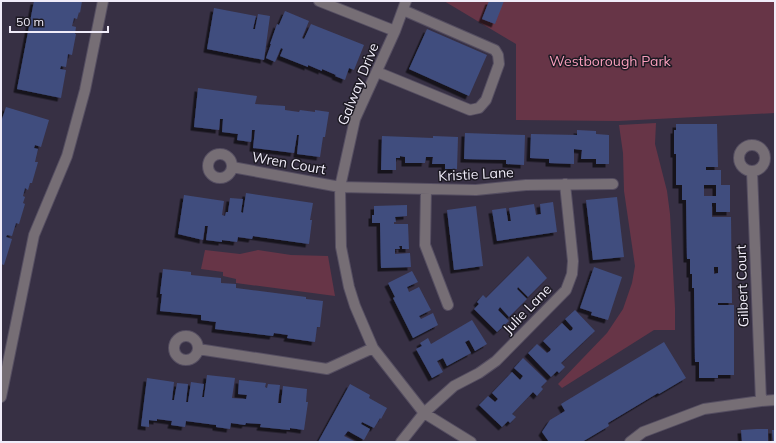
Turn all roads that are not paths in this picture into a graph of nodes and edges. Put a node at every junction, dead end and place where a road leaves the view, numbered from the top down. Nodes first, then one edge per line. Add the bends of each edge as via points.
1 (103, 1) edge
2 (319, 1) edge
3 (404, 6) edge
4 (394, 31) junction
5 (377, 72) junction
6 (232, 167) dead end
7 (752, 171) dead end
8 (565, 184) junction
9 (612, 184) dead end
10 (340, 187) junction
11 (426, 190) junction
12 (448, 305) dead end
13 (373, 348) junction
14 (198, 349) dead end
15 (1, 397) edge
16 (761, 400) junction
17 (775, 400) edge
18 (424, 413) junction
19 (401, 442) edge
20 (471, 442) edge
21 (630, 442) edge

1 - 15 street via 85,90 67,156 34,235
2 - 4 street
3 - 4 street, Galway Drive
3 - 5 street via 494,50 498,55 499,64 486,100 478,108 470,110
4 - 5 street, Galway Drive
5 - 10 street, Galway Drive via 355,119
6 - 10 street, Wren Court
7 - 16 street, Gilbert Court
8 - 9 street, Kristie Lane
8 - 11 street, Kristie Lane via 476,190
8 - 18 street, Julie Lane via 574,261 566,290 496,361 454,386
10 - 11 street, Kristie Lane
10 - 13 street, Galway Drive via 341,247 346,273 355,306
11 - 12 street via 425,245
13 - 14 street via 327,369
13 - 18 street, Galway Drive
16 - 17 street
16 - 21 street via 704,408 642,432
18 - 19 street, Julie Lane
18 - 20 street, Galway Drive

